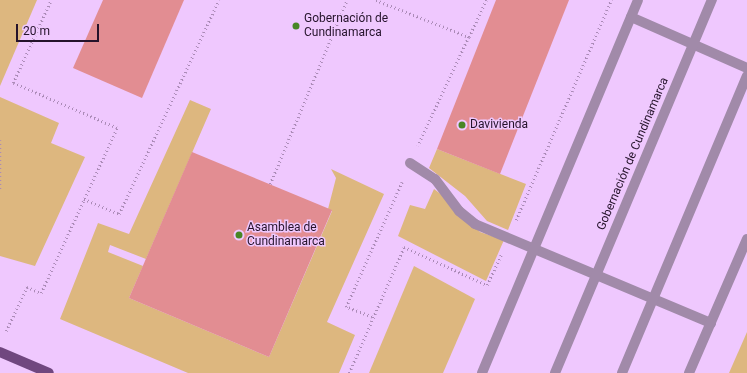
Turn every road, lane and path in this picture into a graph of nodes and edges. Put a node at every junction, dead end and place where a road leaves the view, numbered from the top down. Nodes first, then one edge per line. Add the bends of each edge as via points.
1 (51, 0) edge
2 (218, 0) edge
3 (347, 0) edge
4 (376, 0) edge
5 (486, 0) edge
6 (611, 0) edge
7 (638, 0) edge
8 (712, 0) edge
9 (631, 17) junction
10 (469, 37) junction
11 (693, 44) junction
12 (747, 68) edge
13 (747, 76) edge
14 (0, 140) edge
15 (410, 163) junction
16 (270, 184) dead end
17 (0, 191) edge
18 (84, 199) junction
19 (509, 237) junction
20 (747, 239) edge
21 (535, 246) junction
22 (597, 273) junction
23 (653, 298) junction
24 (372, 317) junction
25 (711, 323) junction
26 (6, 332) dead end
27 (0, 352) edge
28 (49, 373) edge
29 (349, 373) edge
30 (482, 373) edge
31 (555, 373) edge
32 (622, 373) edge
33 (689, 373) edge

1 - 18 path via 13,83 117,128
2 - 18 path via 119,214
3 - 16 path
4 - 10 path
5 - 10 path
6 - 19 path
7 - 9 lane
8 - 11 lane, Gobernación de Cundinamarca
9 - 11 lane
9 - 21 lane
10 - 15 path
11 - 12 lane
11 - 22 lane, Gobernación de Cundinamarca
13 - 23 lane
14 - 17 path
15 - 19 lane via 435,179 466,218
15 - 24 path via 346,307
18 - 26 path via 41,293 27,287
19 - 21 lane
19 - 24 path via 487,285 404,248
20 - 25 lane
21 - 22 lane
21 - 30 lane
22 - 23 lane
22 - 31 lane, Gobernación de Cundinamarca
23 - 25 lane
23 - 32 lane
24 - 29 path
25 - 33 lane
27 - 28 main road

